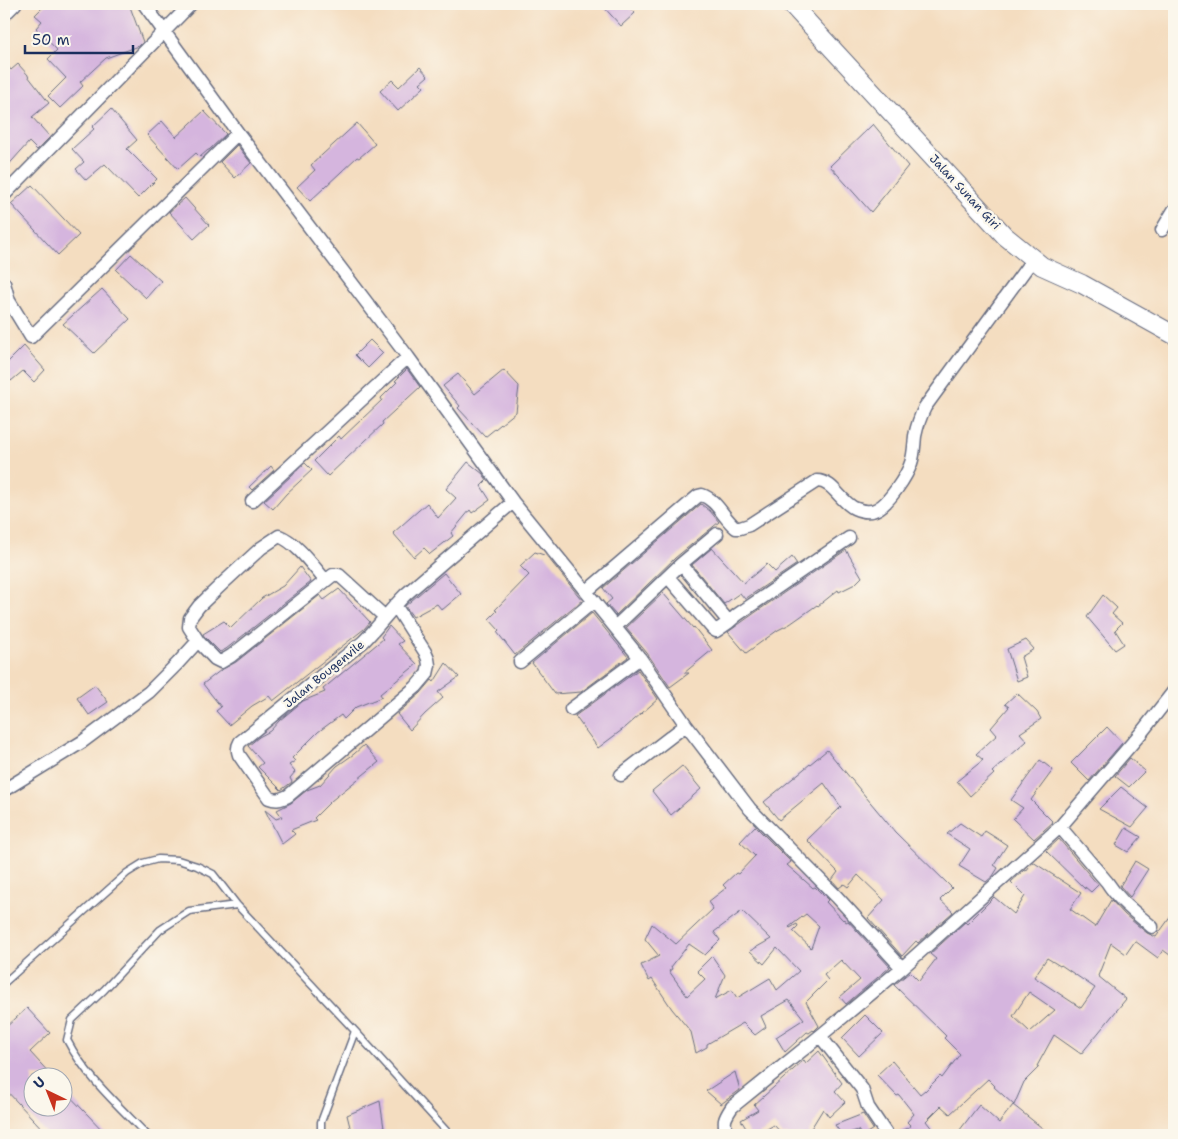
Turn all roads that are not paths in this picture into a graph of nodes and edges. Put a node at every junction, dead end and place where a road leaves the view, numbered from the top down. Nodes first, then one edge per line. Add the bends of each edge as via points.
1 (15, 4) edge
2 (144, 4) edge
3 (192, 4) edge
4 (791, 4) edge
5 (4, 15) edge
6 (164, 32) junction
7 (238, 133) junction
8 (4, 194) edge
9 (1174, 210) edge
10 (1162, 230) dead end
11 (1033, 259) junction
12 (4, 283) edge
13 (1174, 335) edge
14 (408, 357) junction
15 (252, 501) dead end
16 (513, 502) junction
17 (717, 534) dead end
18 (849, 538) dead end
19 (681, 564) junction
20 (668, 578) junction
21 (325, 580) junction
22 (591, 596) junction
23 (395, 605) junction
24 (385, 616) junction
25 (729, 622) junction
26 (615, 627) junction
27 (198, 641) junction
28 (640, 658) junction
29 (520, 662) dead end
30 (1174, 691) edge
31 (571, 709) dead end
32 (686, 725) junction
33 (621, 775) dead end
34 (4, 790) edge
35 (1060, 827) junction
36 (237, 905) junction
37 (1152, 927) dead end
38 (902, 968) junction
39 (4, 983) edge
40 (355, 1030) junction
41 (820, 1036) junction
42 (148, 1135) edge
43 (321, 1135) edge
44 (450, 1135) edge
45 (727, 1135) edge
46 (887, 1135) edge

1 - 5 street
2 - 6 street
3 - 6 street
4 - 11 street, Jalan Sunan Giri via 1006,236
6 - 7 street
6 - 8 street
7 - 12 street via 31,337 9,301
7 - 14 street
9 - 10 street
11 - 13 street, Jalan Sunan Giri
11 - 22 street via 925,407 918,422 912,462 904,479 877,509 866,512 854,508 828,484 817,481 749,525 736,528 702,494
14 - 15 street
14 - 16 street
16 - 22 street
16 - 23 street, Jalan Bougenvile
17 - 19 street
18 - 25 street
19 - 20 street
19 - 25 street
20 - 25 street via 713,629 716,631
20 - 26 street
21 - 24 street via 333,574 339,575
21 - 27 street via 224,661 218,661
21 - 27 street via 286,538 278,536 199,606 190,618 189,627
22 - 26 street
22 - 29 street
23 - 24 street, Jalan Bougenvile
23 - 24 street, Jalan Bougenvile via 425,652 429,665 427,674 416,687 288,796 280,800 269,798 239,755 238,746 364,642
26 - 28 street
27 - 34 street via 149,692 82,742
28 - 31 street
28 - 32 street
30 - 35 street
32 - 33 street
32 - 38 street via 750,809
35 - 37 street via 1117,896
35 - 38 street
36 - 39 lane via 214,874 197,866 178,860 158,859 143,863 127,873
36 - 40 lane
36 - 42 lane via 189,911 160,930 72,1020 67,1040 74,1054 102,1089
38 - 41 street
40 - 43 lane via 321,1122
40 - 44 lane
41 - 45 street via 732,1107 725,1117
41 - 46 street via 862,1088 868,1107

